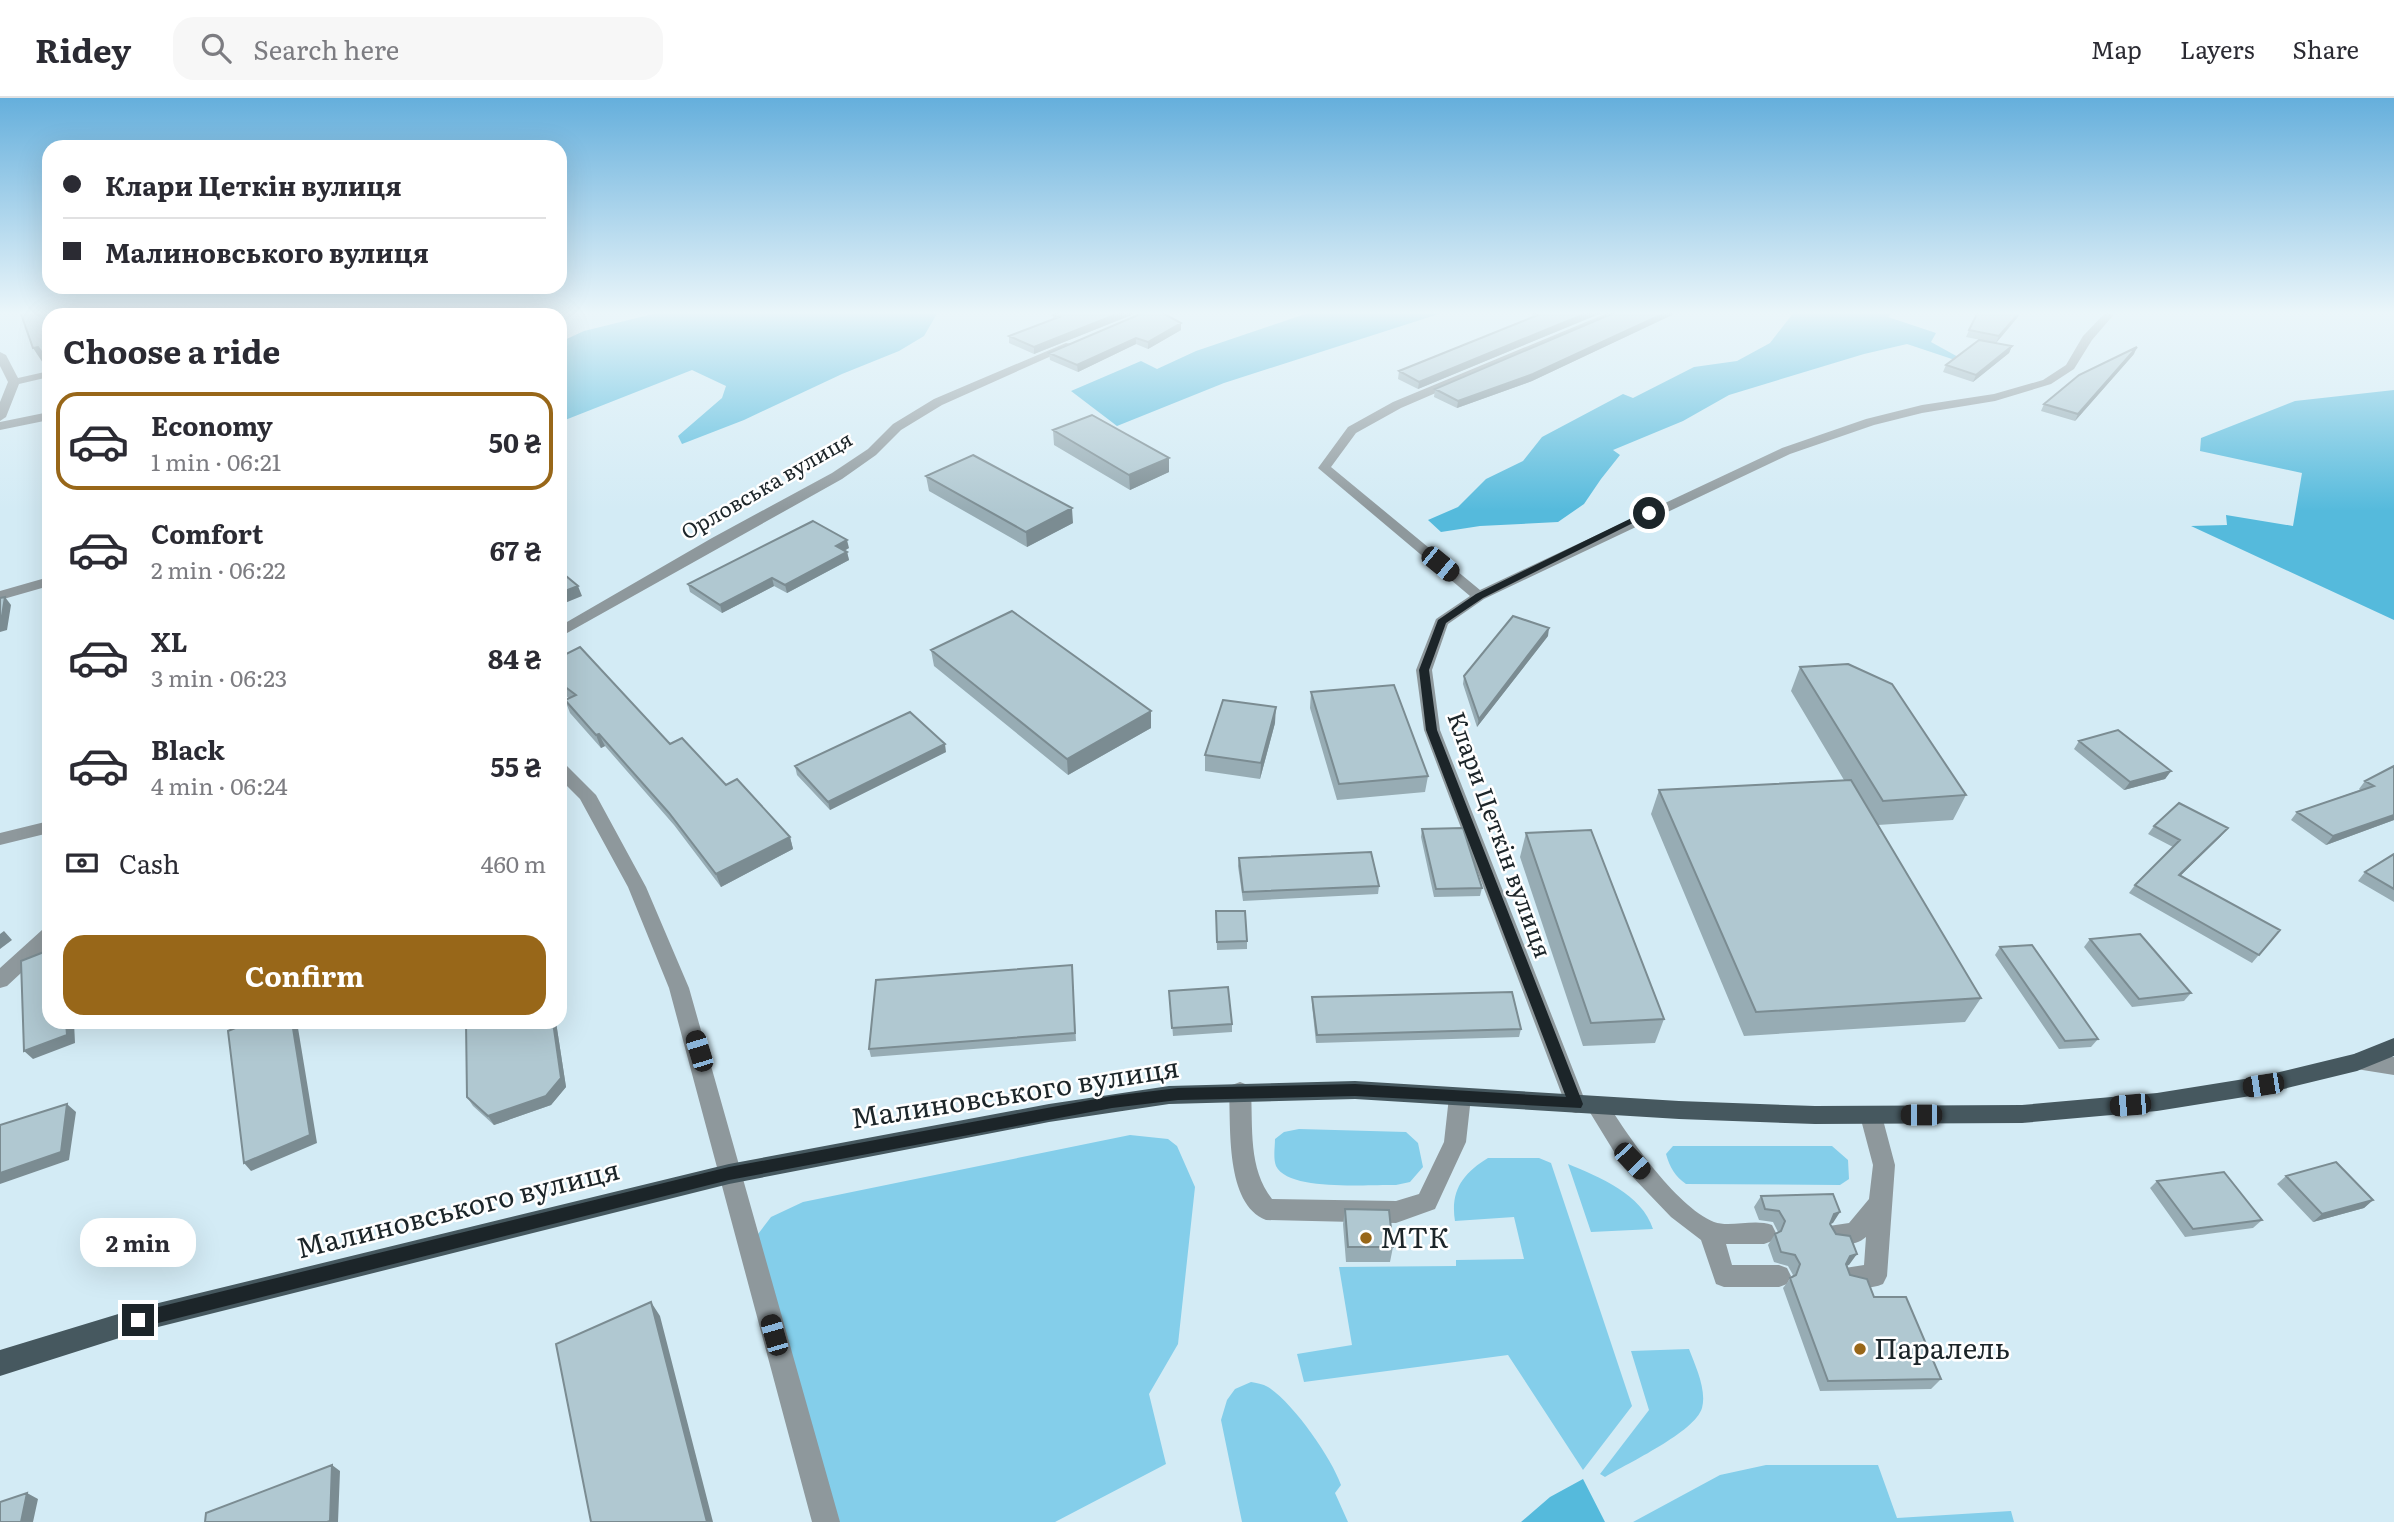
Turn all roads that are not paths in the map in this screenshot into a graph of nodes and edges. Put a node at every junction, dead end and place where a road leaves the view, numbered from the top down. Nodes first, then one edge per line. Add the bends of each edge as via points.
1 (12, 378) edge
2 (30, 378) edge
3 (992, 378) edge
4 (1460, 378) edge
5 (2052, 378) edge
6 (14, 382) junction
7 (0, 417) edge
8 (42, 417) edge
9 (0, 426) edge
10 (42, 583) edge
11 (0, 596) edge
12 (1479, 596) junction
13 (567, 628) edge
14 (567, 776) edge
15 (42, 829) edge
16 (0, 839) edge
17 (42, 941) edge
18 (0, 980) edge
19 (2394, 1046) edge
20 (2357, 1062) junction
21 (2394, 1066) edge
22 (1240, 1091) junction
23 (1460, 1097) junction
24 (1586, 1104) junction
25 (1871, 1115) junction
26 (729, 1174) junction
27 (1880, 1203) junction
28 (1711, 1233) junction
29 (1763, 1233) dead end
30 (1837, 1234) edge
31 (1779, 1276) dead end
32 (1853, 1276) edge
33 (0, 1363) edge
34 (826, 1522) edge

1 - 6 street
2 - 6 street
3 - 13 street, Орловська вулиця via 938,402 837,476
4 - 12 street via 1352,430 1324,468
5 - 12 street, Клари Цеткін вулиця via 1995,397 1870,422 1786,451
6 - 7 street
8 - 9 street
10 - 11 street
12 - 24 street, Клари Цеткін вулиця via 1441,622 1424,670 1432,730
14 - 26 street via 587,795 637,887 679,988
15 - 16 street
17 - 18 street
19 - 20 main road, Малиновського вулиця
20 - 21 street
20 - 25 main road, Малиновського вулиця via 2263,1085 2157,1102 2022,1114
22 - 23 main road, Малиновського вулиця via 1355,1090
22 - 23 street via 1245,1168 1249,1186 1266,1209 1396,1212 1427,1202 1455,1142
22 - 26 main road, Малиновського вулиця via 1112,1102
23 - 24 main road, Малиновського вулиця
24 - 25 main road, Малиновського вулиця
24 - 28 street, Клари Цеткін вулиця via 1679,1210
25 - 27 street via 1884,1165
26 - 33 main road, Малиновського вулиця via 138,1320
26 - 34 street
27 - 30 street via 1856,1233
27 - 32 street via 1875,1276
28 - 29 street
28 - 31 street via 1724,1276

